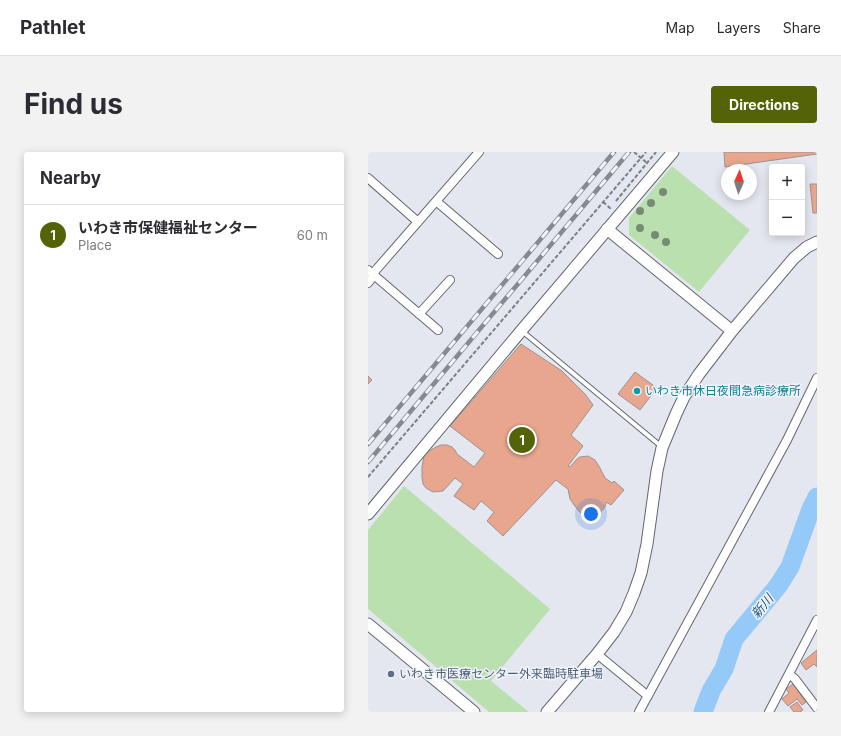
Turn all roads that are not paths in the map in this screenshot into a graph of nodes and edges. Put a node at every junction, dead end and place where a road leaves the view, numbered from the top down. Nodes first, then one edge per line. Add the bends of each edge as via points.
1 (479, 152) edge
2 (672, 152) edge
3 (368, 178) edge
4 (436, 201) junction
5 (418, 222) junction
6 (607, 229) junction
7 (817, 242) edge
8 (498, 254) dead end
9 (371, 273) edge
10 (450, 280) dead end
11 (368, 283) edge
12 (419, 314) junction
13 (438, 330) dead end
14 (521, 331) junction
15 (732, 331) junction
16 (817, 378) edge
17 (662, 448) junction
18 (368, 514) edge
19 (817, 620) edge
20 (368, 624) edge
21 (597, 654) junction
22 (789, 674) junction
23 (648, 696) junction
24 (817, 708) edge
25 (474, 712) edge
26 (547, 712) edge
27 (639, 712) edge
28 (769, 712) edge

1 - 4 street
2 - 6 street
3 - 5 street
4 - 5 street
4 - 8 street
5 - 9 street
6 - 14 street
6 - 15 street
7 - 15 street via 794,258
9 - 11 street
9 - 12 street
10 - 12 street
12 - 13 street
14 - 17 lane
14 - 18 street
15 - 17 street via 684,397
16 - 23 street via 787,440
17 - 21 street via 641,572 626,612
19 - 22 street
20 - 25 street
21 - 23 street
21 - 26 street
22 - 24 street
22 - 28 street
23 - 27 street

